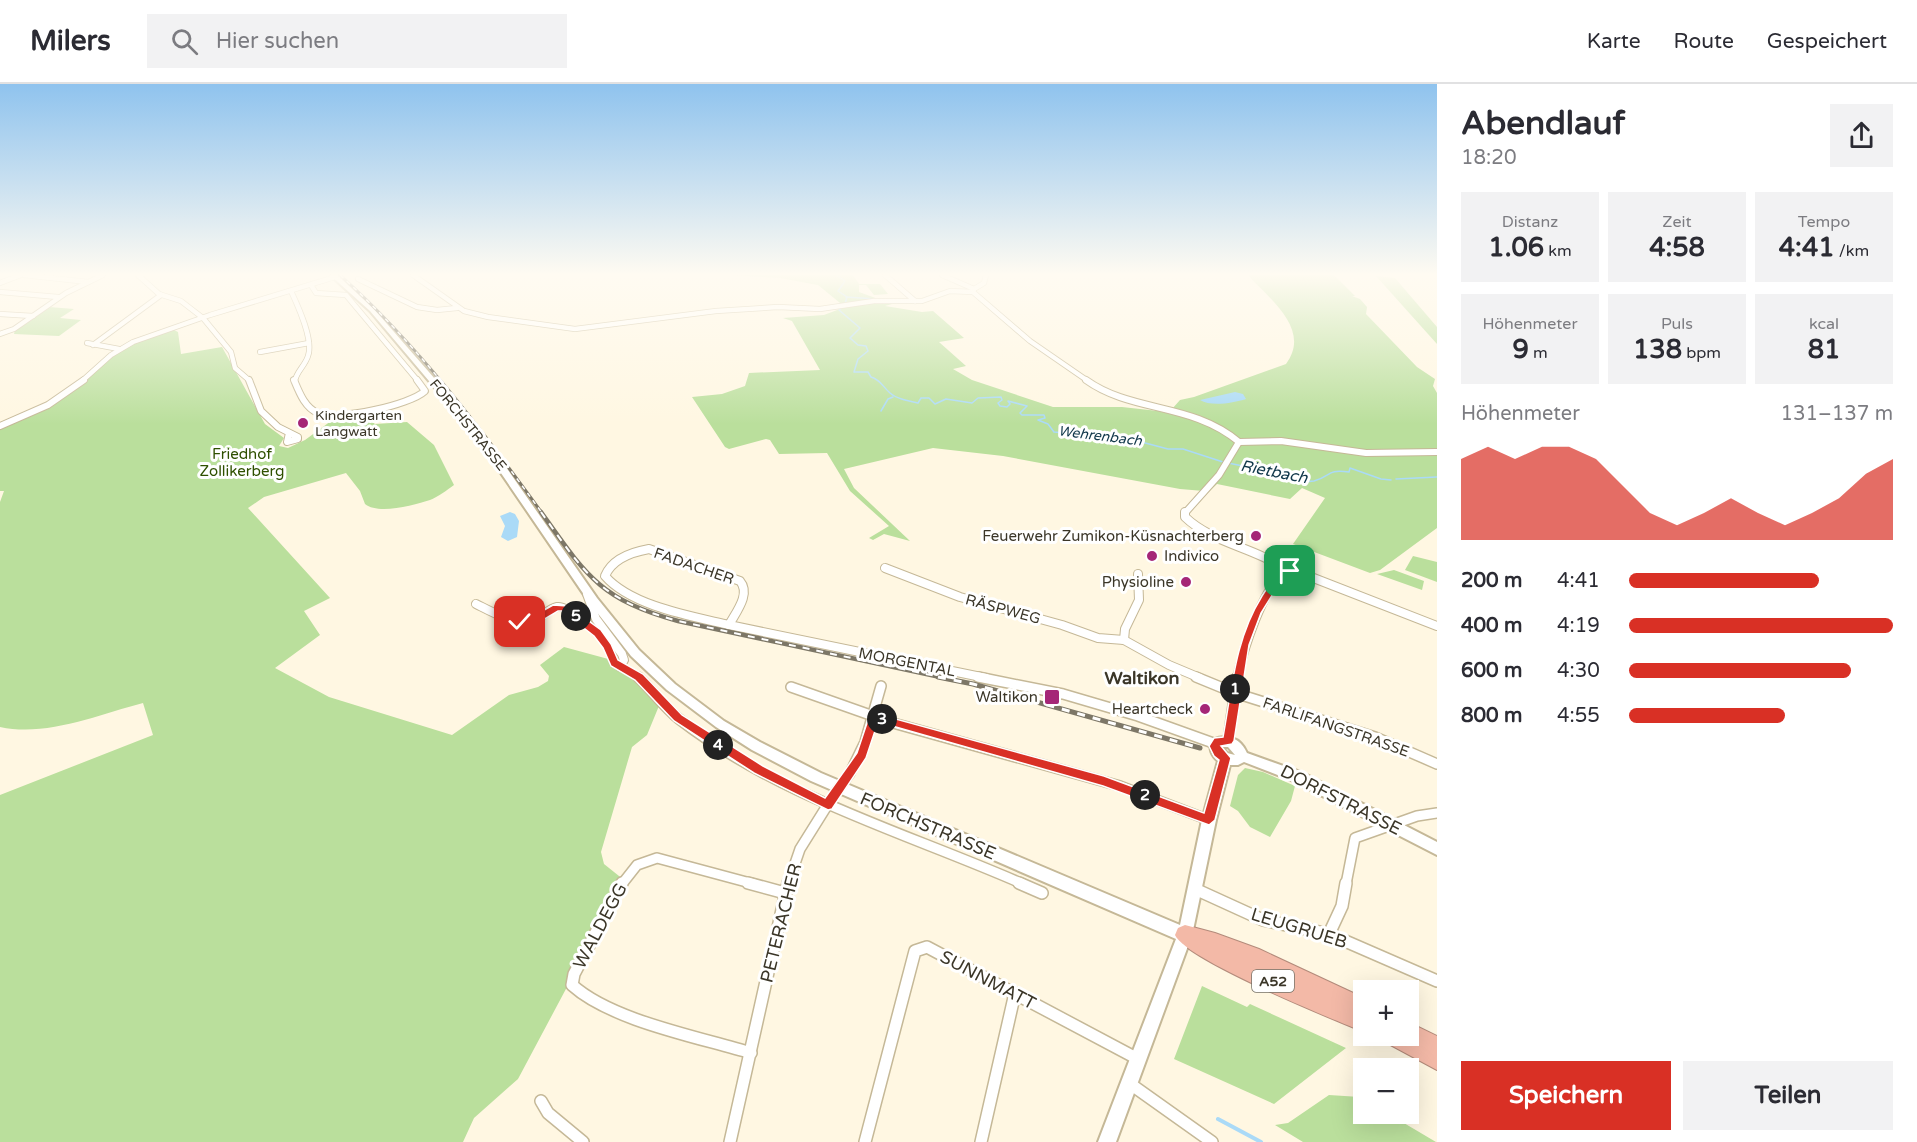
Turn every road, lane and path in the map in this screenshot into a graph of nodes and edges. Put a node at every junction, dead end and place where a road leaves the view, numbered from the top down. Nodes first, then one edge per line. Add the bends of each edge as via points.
1 (21, 324) edge
2 (118, 324) edge
3 (183, 324) edge
4 (208, 324) edge
5 (303, 324) edge
6 (371, 324) edge
7 (384, 324) edge
8 (546, 324) edge
9 (603, 324) edge
10 (1013, 324) edge
11 (0, 334) edge
12 (309, 343) junction
13 (119, 349) junction
14 (260, 352) dead end
15 (0, 426) edge
16 (289, 433) dead end
17 (1239, 442) junction
18 (1437, 452) edge
19 (1297, 550) dead end
20 (885, 568) dead end
21 (1284, 568) junction
22 (606, 572) joint
23 (1138, 574) dead end
24 (586, 589) junction
25 (476, 604) dead end
26 (729, 625) junction
27 (1437, 626) edge
28 (1124, 640) junction
29 (620, 667) junction
30 (880, 686) dead end
31 (791, 687) dead end
32 (1235, 693) junction
33 (874, 717) junction
34 (1222, 742) junction
35 (1242, 756) junction
36 (1225, 758) junction
37 (1437, 764) edge
38 (830, 800) junction
39 (1437, 813) edge
40 (1209, 820) junction
41 (1392, 826) junction
42 (1437, 849) edge
43 (1195, 889) junction
44 (785, 893) junction
45 (1042, 893) dead end
46 (1329, 934) junction
47 (1185, 935) junction
48 (1437, 981) edge
49 (1015, 993) junction
50 (1353, 1004) edge
51 (1353, 1017) edge
52 (1419, 1038) edge
53 (1413, 1046) edge
54 (1437, 1047) edge
55 (751, 1053) junction
56 (1437, 1059) edge
57 (1140, 1060) junction
58 (1129, 1083) junction
59 (541, 1101) dead end
60 (582, 1142) edge
61 (730, 1142) edge
62 (865, 1142) edge
63 (981, 1142) edge
64 (1107, 1142) edge
65 (1212, 1142) edge

1 - 11 street
2 - 13 street via 90,344
3 - 13 street
4 - 16 street via 231,352 235,368 250,381 261,411
5 - 12 street
6 - 12 street via 425,389 419,396 350,414 319,414 303,400 294,380 309,357
7 - 24 main road, FORCHSTRASSE via 480,436
8 - 9 street via 575,328
10 - 17 street via 1097,388 1196,416
12 - 14 street
13 - 15 street via 48,405
17 - 18 street via 1281,441 1366,453
17 - 21 street via 1227,463 1185,511 1185,517 1196,527 1275,560
19 - 21 street
20 - 28 street, RÄSPWEG via 960,597 1098,638
21 - 27 street
21 - 32 street via 1257,613 1244,645
22 - 26 street, MORGENTAL via 609,584 620,590 688,615
22 - 26 street, FADACHER via 622,557 649,549 740,581 746,591
23 - 28 street via 1138,607 1123,629
24 - 29 street, FORCHSTRASSE via 596,619 622,654
24 - 47 main road, FORCHSTRASSE via 657,675 695,706 756,746 843,789
25 - 29 street via 504,618 527,622 556,607 565,608 598,633
26 - 34 street, MORGENTAL via 1063,694
28 - 32 street, FARLIFANGSTRASSE via 1163,662
29 - 38 street via 639,677 678,718 724,749 779,781
30 - 33 street, PETERACHER
31 - 33 street
32 - 34 street
32 - 37 street, FARLIFANGSTRASSE via 1375,737
33 - 38 street, PETERACHER, bridge via 862,755
33 - 40 street via 1104,781
34 - 35 main road, DORFSTRASSE via 1240,749
34 - 36 main road via 1216,749
35 - 36 main road, DORFSTRASSE via 1238,760
35 - 41 main road, DORFSTRASSE via 1298,777
36 - 40 main road
38 - 44 street, PETERACHER via 800,849
38 - 45 street
39 - 41 street
40 - 43 main road
41 - 42 main road, DORFSTRASSE
41 - 46 street via 1355,838 1342,906
43 - 46 street, LEUGRUEB via 1263,920
43 - 47 main road
44 - 55 street, PETERACHER
44 - 55 street, WALDEGG via 657,858 637,865 624,880 574,974 572,985 576,993 603,1007
46 - 48 street, LEUGRUEB
47 - 50 highway, FORCHSTRASSE / A52 via 1249,955
47 - 51 highway, FORCHSTRASSE / A52 via 1220,958
47 - 57 main road
49 - 57 street, SUNNMATT
49 - 62 street, SUNNMATT via 927,947 915,951
49 - 63 street
52 - 54 highway
53 - 56 highway
55 - 61 street, PETERACHER
57 - 58 main road
58 - 64 main road
58 - 65 street
59 - 60 street via 548,1113

